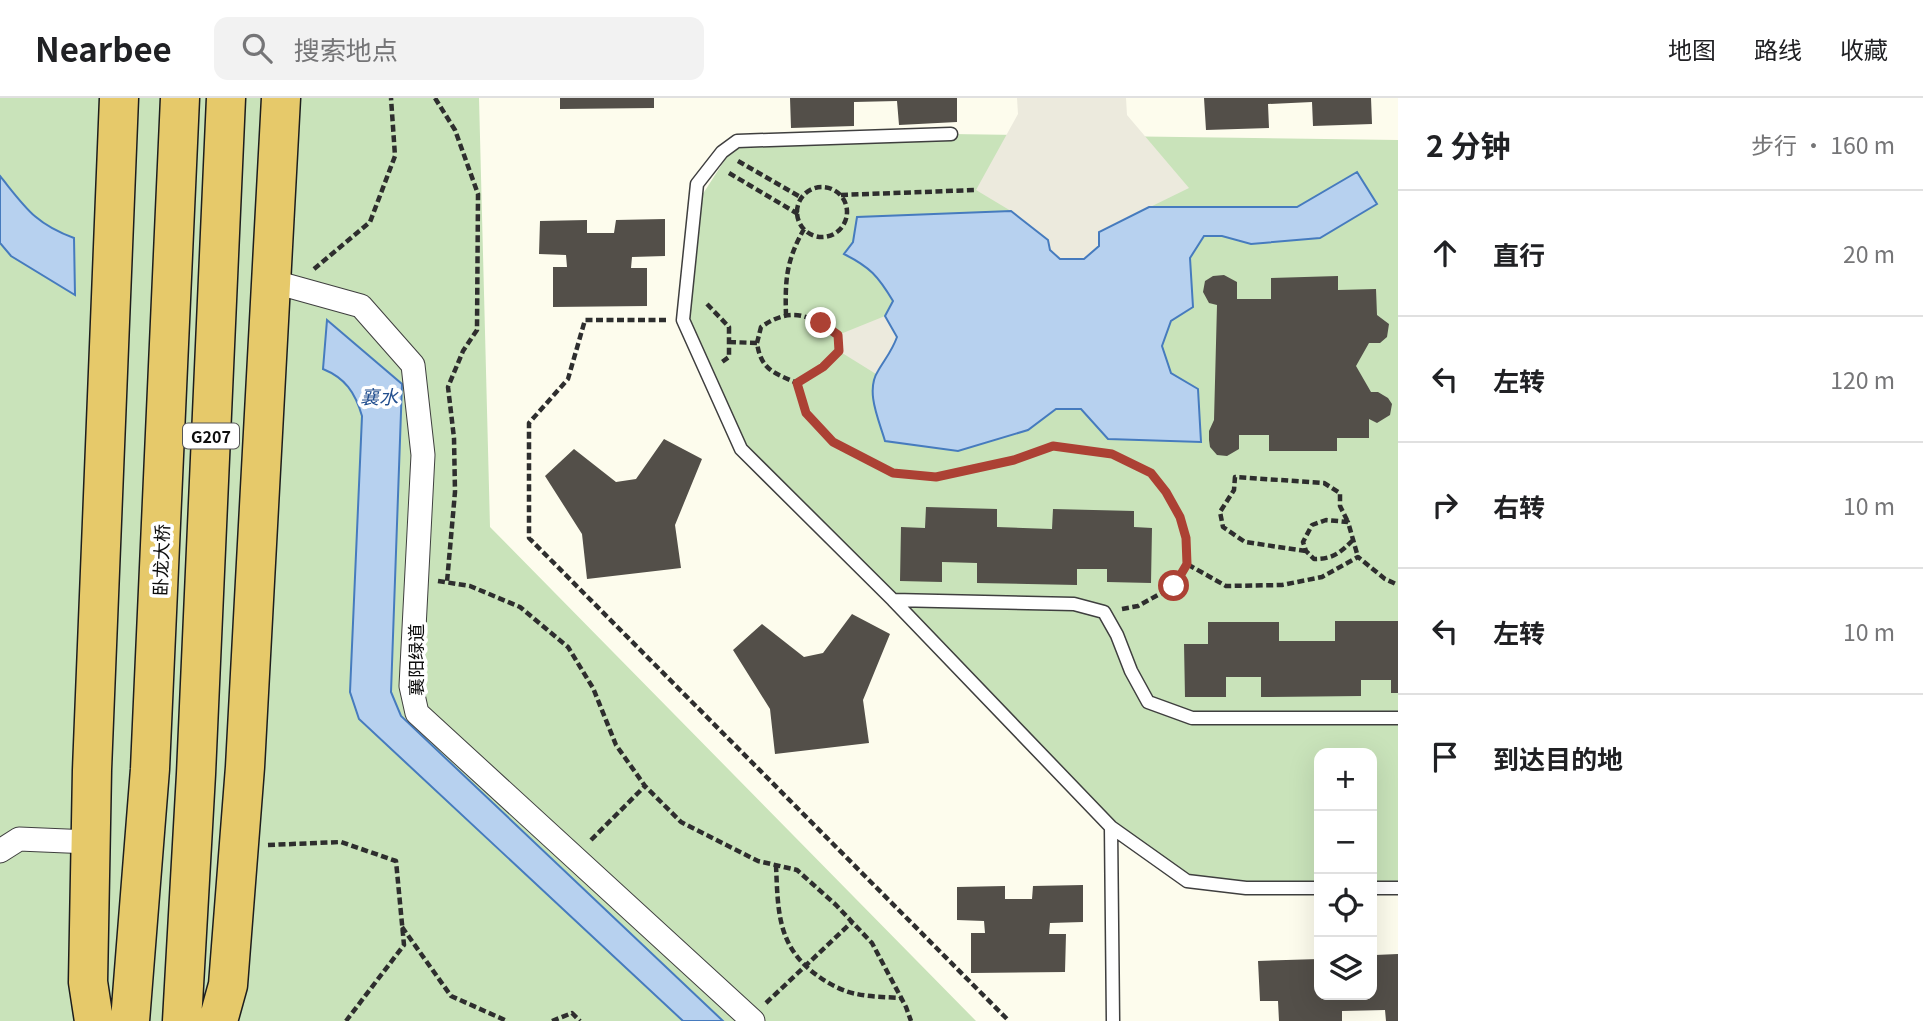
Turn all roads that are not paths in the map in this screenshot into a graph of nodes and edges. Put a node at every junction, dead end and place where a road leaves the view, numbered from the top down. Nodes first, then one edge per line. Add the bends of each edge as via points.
1 (119, 98) edge
2 (180, 98) edge
3 (226, 98) edge
4 (281, 98) edge
5 (951, 134) dead end
6 (281, 284) junction
7 (893, 600) junction
8 (1398, 718) edge
9 (1111, 827) junction
10 (90, 842) junction
11 (0, 851) edge
12 (1314, 888) edge
13 (1377, 888) edge
14 (1398, 888) edge
15 (752, 1019) edge
16 (94, 1021) edge
17 (130, 1021) edge
18 (182, 1021) edge
19 (218, 1021) edge
20 (1113, 1021) edge

1 - 10 highway
2 - 17 highway, 卧龙大桥 / G207 via 150,769
3 - 18 highway, G207
4 - 6 highway
5 - 7 lane via 737,141 697,184 683,320 741,449
6 - 15 street, 襄阳绿道 via 361,306 412,365 423,455 411,686 417,713
6 - 19 highway via 228,985
7 - 8 lane via 1073,604 1104,612 1149,702 1192,718
7 - 9 lane
9 - 12 lane via 1187,881 1246,888
9 - 20 lane
10 - 11 street via 19,839
10 - 16 highway via 88,982
13 - 14 lane

